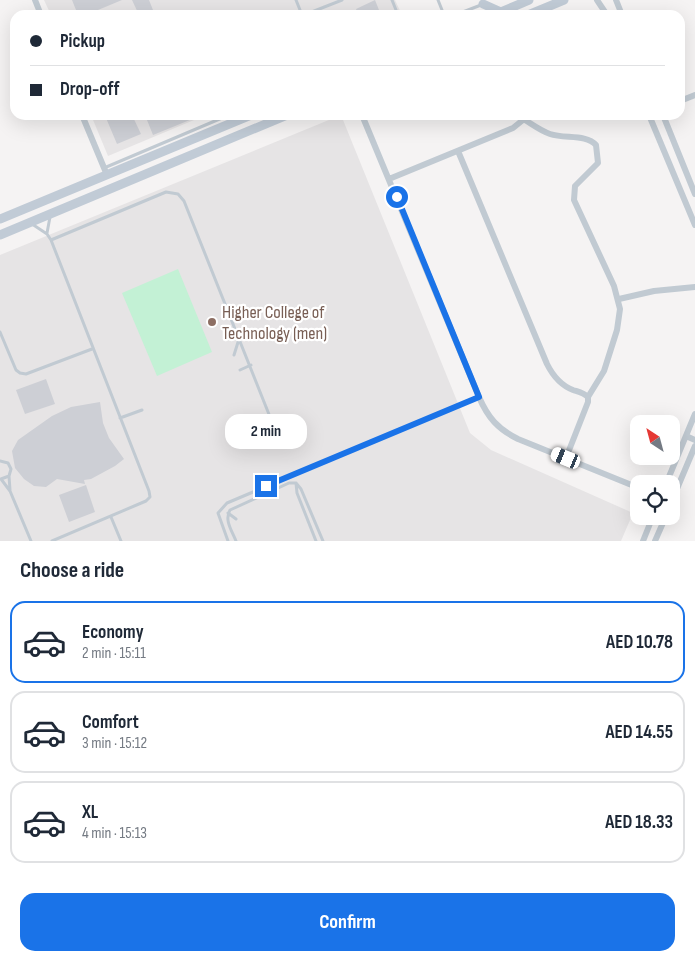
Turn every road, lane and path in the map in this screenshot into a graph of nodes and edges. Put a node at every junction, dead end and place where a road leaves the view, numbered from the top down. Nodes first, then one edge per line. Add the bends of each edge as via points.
1 (342, 0) edge
2 (530, 0) edge
3 (564, 0) edge
4 (484, 2) edge
5 (316, 10) edge
6 (466, 10) edge
7 (506, 10) edge
8 (540, 10) edge
9 (84, 120) edge
10 (214, 120) edge
11 (239, 120) edge
12 (275, 120) edge
13 (364, 120) edge
14 (523, 120) edge
15 (531, 120) edge
16 (651, 120) edge
17 (665, 120) edge
18 (458, 151) junction
19 (106, 171) junction
20 (389, 179) junction
21 (695, 194) edge
22 (51, 215) junction
23 (0, 219) edge
24 (30, 223) junction
25 (695, 225) edge
26 (47, 234) junction
27 (0, 235) edge
28 (51, 240) junction
29 (695, 287) edge
30 (619, 299) junction
31 (0, 332) edge
32 (238, 336) junction
33 (1, 338) edge
34 (92, 348) junction
35 (234, 355) dead end
36 (250, 366) junction
37 (240, 370) dead end
38 (479, 397) junction
39 (588, 397) junction
40 (142, 410) dead end
41 (695, 414) edge
42 (120, 418) junction
43 (686, 436) junction
44 (695, 440) edge
45 (271, 446) dead end
46 (695, 446) edge
47 (566, 458) junction
48 (0, 460) edge
49 (670, 475) edge
50 (9, 476) junction
51 (1, 479) edge
52 (680, 482) edge
53 (296, 483) junction
54 (630, 484) edge
55 (10, 491) junction
56 (228, 513) junction
57 (111, 517) junction
58 (236, 520) dead end
59 (649, 525) edge
60 (662, 525) edge
61 (32, 541) edge
62 (52, 541) edge
63 (121, 541) edge
64 (228, 541) edge
65 (236, 541) edge
66 (316, 541) edge
67 (323, 541) edge
68 (642, 541) edge
69 (655, 541) edge

1 - 5 lane
2 - 7 main road
3 - 8 main road
4 - 6 lane
9 - 19 street
10 - 19 lane
11 - 19 main road
12 - 22 main road
13 - 20 street
14 - 18 street via 513,128
15 - 30 street via 549,134 588,138 596,145 596,167 575,186 574,200
16 - 25 street
17 - 21 street
18 - 20 street
18 - 39 street via 547,364 561,384
19 - 23 main road
20 - 38 street
22 - 24 main road
22 - 26 lane
24 - 26 lane
24 - 27 main road
26 - 28 lane
28 - 32 lane via 166,192 178,194 184,200
28 - 34 lane
29 - 30 street
30 - 39 street via 619,319 604,371
31 - 33 lane
32 - 35 lane
32 - 36 lane
33 - 34 lane via 16,370 26,374
34 - 42 lane
36 - 37 lane
36 - 45 lane via 278,437 278,442
38 - 47 street via 488,416 503,431
38 - 64 lane via 227,502 218,513
39 - 47 street
40 - 42 lane
41 - 43 street
42 - 57 lane via 150,496 146,501
43 - 44 street
43 - 49 street
46 - 52 street
47 - 54 street
48 - 50 lane via 10,466
50 - 51 lane
50 - 55 lane
51 - 55 lane
53 - 56 lane via 236,506
53 - 66 lane via 296,493
53 - 67 lane
55 - 61 lane
56 - 58 lane
56 - 65 lane via 227,520
57 - 62 lane
57 - 63 lane
59 - 68 street
60 - 69 street

